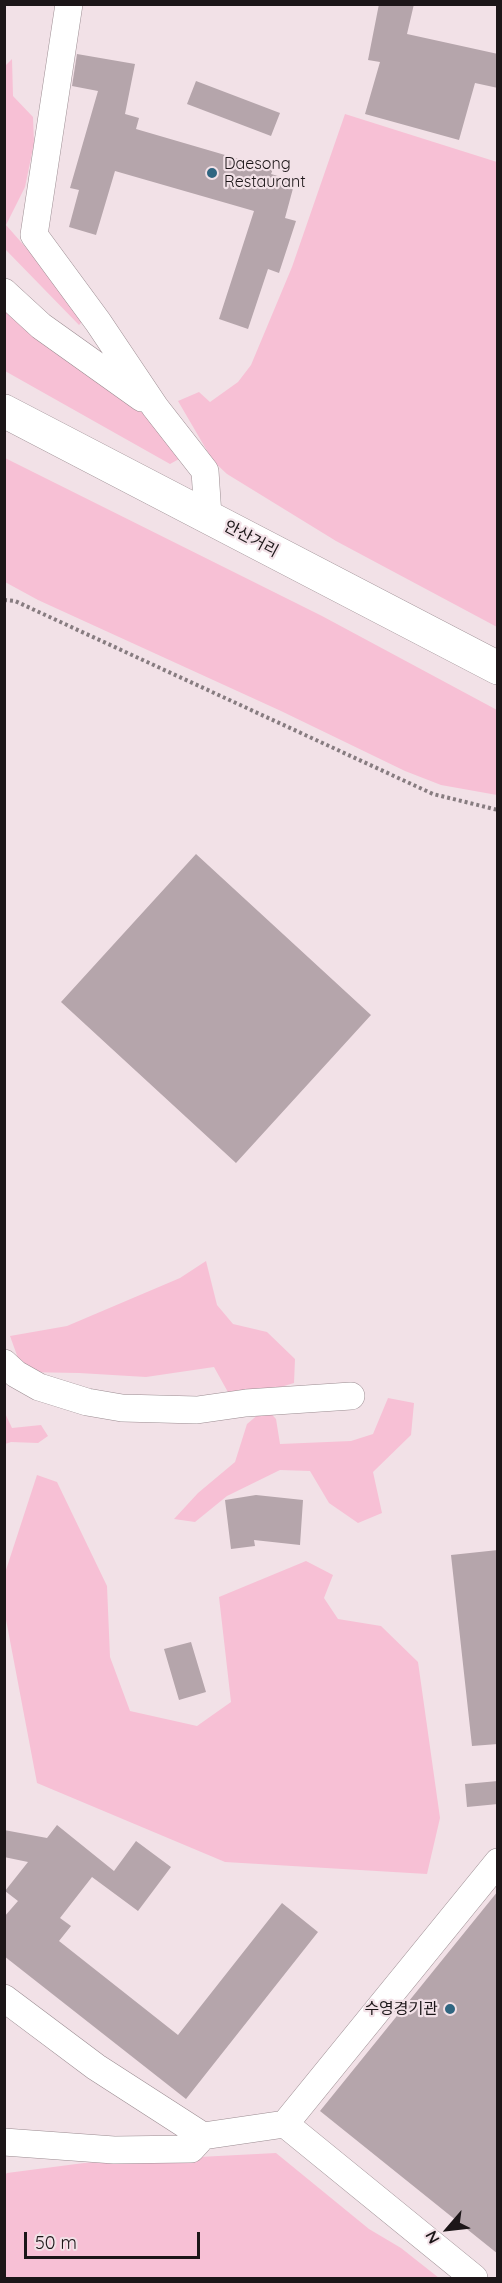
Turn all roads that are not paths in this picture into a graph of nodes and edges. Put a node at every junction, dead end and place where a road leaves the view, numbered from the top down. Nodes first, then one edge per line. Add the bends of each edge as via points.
1 (69, 4) edge
2 (4, 292) edge
3 (155, 408) junction
4 (4, 411) edge
5 (208, 516) junction
6 (498, 668) edge
7 (4, 1363) edge
8 (351, 1396) dead end
9 (498, 1862) edge
10 (4, 1998) edge
11 (285, 2124) junction
12 (203, 2136) junction
13 (4, 2142) edge
14 (474, 2278) edge

1 - 3 street via 34,235
2 - 3 street via 40,326
3 - 5 street via 205,471
4 - 5 main road, 안산거리
5 - 6 main road, 안산거리
7 - 8 street via 39,1387 122,1408 197,1410
9 - 11 street
10 - 12 street via 96,2067
11 - 12 street
11 - 14 street
12 - 13 street via 191,2149 114,2150

